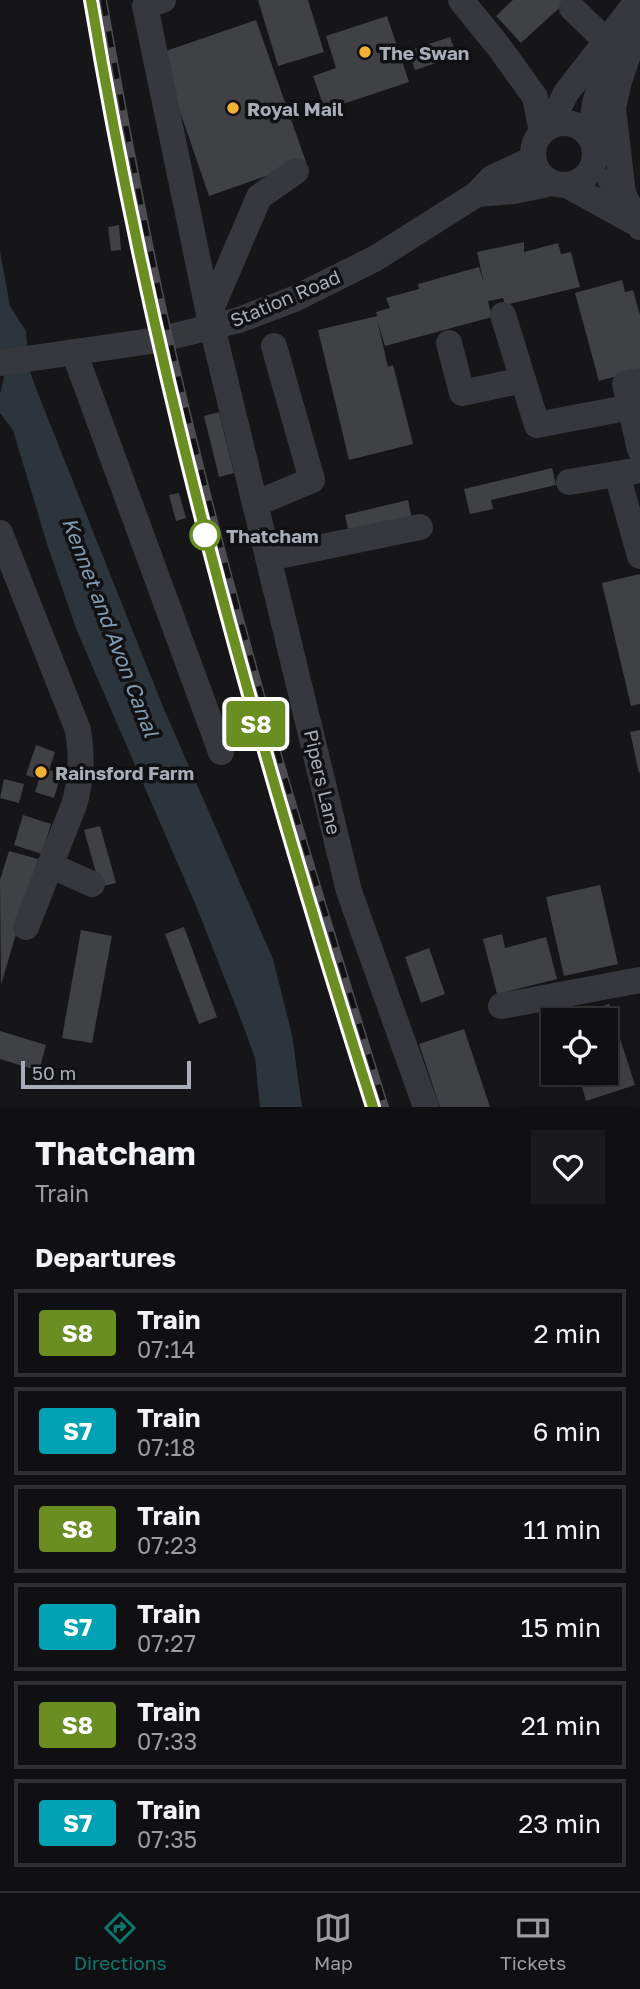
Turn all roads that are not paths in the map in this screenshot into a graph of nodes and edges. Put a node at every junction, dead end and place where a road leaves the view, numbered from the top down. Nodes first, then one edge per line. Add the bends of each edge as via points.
1 (163, 0) edge
2 (461, 0) edge
3 (638, 0) edge
4 (572, 8) dead end
5 (639, 26) edge
6 (607, 42) junction
7 (519, 116) dead end
8 (540, 139) junction
9 (593, 150) junction
10 (296, 171) dead end
11 (560, 184) junction
12 (477, 194) junction
13 (622, 194) junction
14 (638, 225) edge
15 (503, 315) dead end
16 (211, 321) junction
17 (449, 343) dead end
18 (274, 346) dead end
19 (66, 353) junction
20 (0, 363) edge
21 (523, 380) junction
22 (632, 391) edge
23 (640, 449) edge
24 (628, 472) edge
25 (569, 482) dead end
26 (256, 504) junction
27 (420, 527) dead end
28 (0, 533) edge
29 (640, 556) edge
30 (269, 558) junction
31 (221, 752) dead end
32 (50, 866) junction
33 (92, 884) dead end
34 (26, 927) dead end
35 (640, 981) edge
36 (501, 1006) dead end
37 (426, 1107) edge

1 - 16 street, Pipers Lane via 145,6
2 - 8 street via 534,97
3 - 6 street
4 - 6 street
5 - 9 street via 605,73 594,103
5 - 13 street via 613,108
6 - 8 street via 566,93
7 - 8 street
8 - 9 street, Station Road via 568,123 585,131
8 - 11 street via 540,174
8 - 12 street, Station Road
9 - 11 street, Station Road via 585,178
9 - 13 street
10 - 16 street via 259,197
11 - 12 street, Station Road
11 - 14 street
12 - 16 street, Station Road via 376,258 273,308
13 - 14 street
15 - 21 street
16 - 19 street, Station Road via 158,340
16 - 26 street, Pipers Lane
17 - 21 street via 462,393
18 - 26 street via 312,480
19 - 20 street, Station Road
19 - 31 street
21 - 22 street via 537,425
22 - 23 street
24 - 25 street
24 - 29 street
26 - 30 street, Pipers Lane
27 - 30 street
28 - 32 street via 78,730 82,753 79,786
30 - 37 street, Pipers Lane via 349,891
32 - 33 street
32 - 34 street
35 - 36 street

